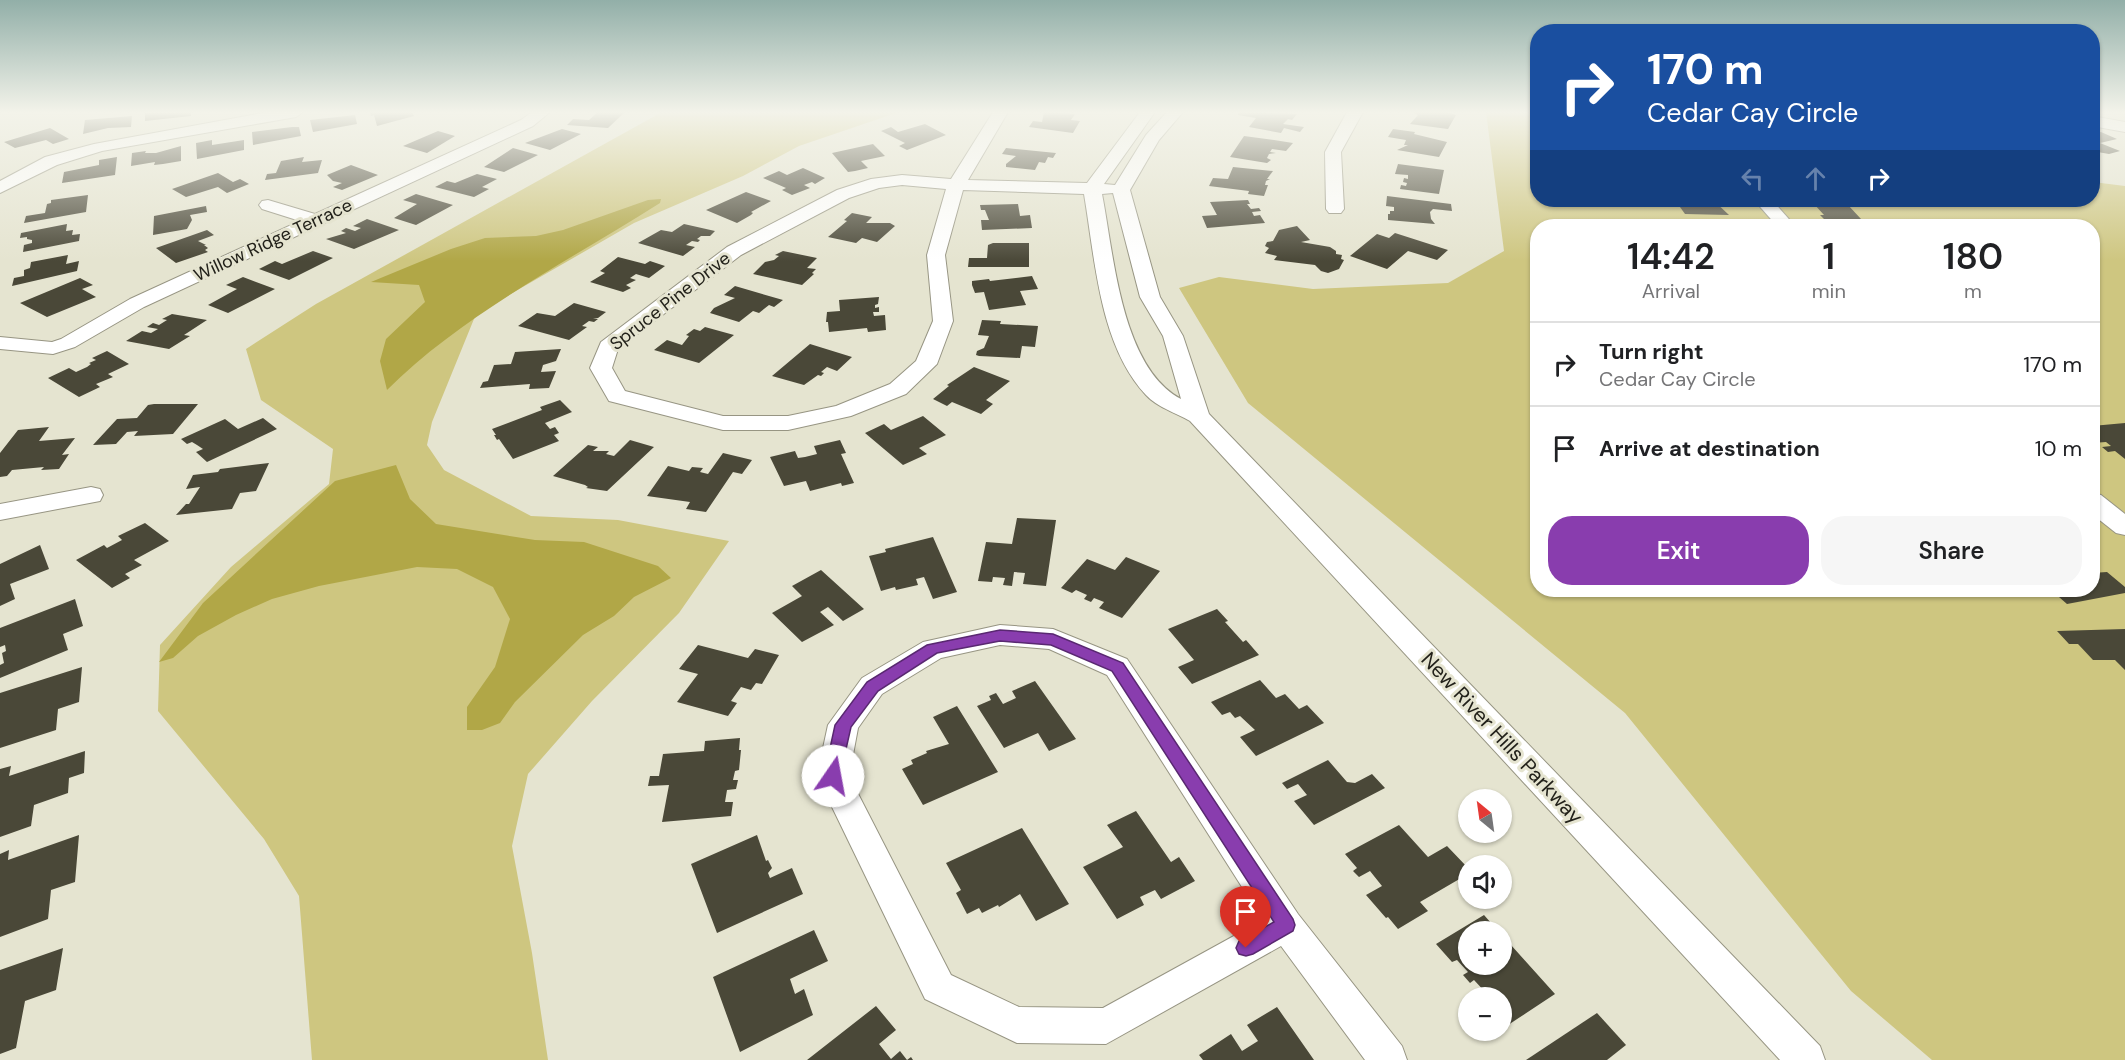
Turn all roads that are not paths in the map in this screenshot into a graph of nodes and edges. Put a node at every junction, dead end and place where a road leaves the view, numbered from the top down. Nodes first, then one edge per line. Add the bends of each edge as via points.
1 (48, 161) edge
2 (443, 161) edge
3 (971, 161) edge
4 (1112, 161) edge
5 (1138, 161) edge
6 (1333, 161) edge
7 (956, 185) junction
8 (0, 188) edge
9 (1092, 188) junction
10 (1121, 190) junction
11 (268, 205) dead end
12 (1769, 207) edge
13 (1335, 209) dead end
14 (1780, 219) edge
15 (316, 220) junction
16 (0, 343) edge
17 (1198, 416) junction
18 (91, 495) dead end
19 (2100, 507) edge
20 (0, 512) edge
21 (2125, 527) edge
22 (1286, 925) junction
23 (1388, 1060) edge
24 (1806, 1060) edge

1 - 8 street
2 - 15 street, Willow Ridge Terrace
3 - 7 street, Spruce Pine Drive
4 - 9 street
5 - 10 street
6 - 13 street
7 - 7 street, Spruce Pine Drive via 902,180 877,183 843,194 734,250 608,346 601,368 617,396 723,423 788,423 843,411 898,389 926,364 943,321 936,255
7 - 9 street, Spruce Pine Drive
9 - 10 street, Spruce Pine Drive
9 - 17 street, New River Hills Parkway via 1122,340 1158,394
10 - 17 street, New River Hills Parkway via 1150,297 1173,336
11 - 15 street
12 - 14 street
15 - 16 street, Willow Ridge Terrace via 137,303 68,343 52,348
17 - 24 street, New River Hills Parkway
18 - 20 street
19 - 21 street
22 - 22 street via 1117,667 1053,639 1000,635 933,649 872,686 843,725 833,776 938,987 1017,1024 1106,1026
22 - 23 street

